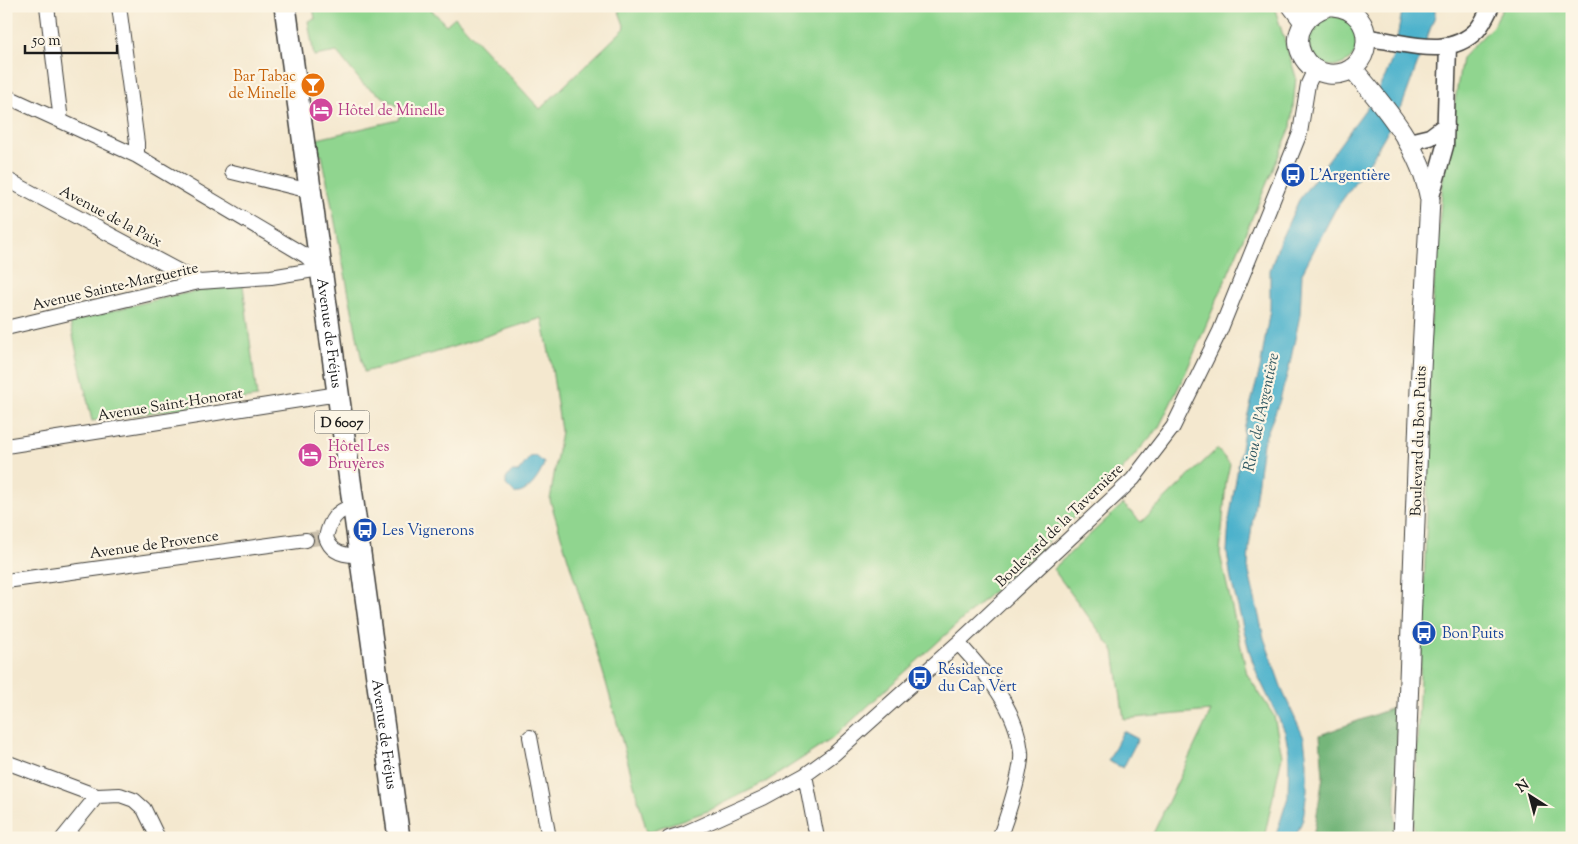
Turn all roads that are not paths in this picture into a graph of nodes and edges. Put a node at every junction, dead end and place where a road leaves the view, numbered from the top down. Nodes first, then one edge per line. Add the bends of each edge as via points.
1 (47, 6) edge
2 (119, 6) edge
3 (285, 6) edge
4 (1292, 6) edge
5 (1491, 6) edge
6 (1324, 7) edge
7 (1304, 22) junction
8 (1367, 38) junction
9 (1448, 46) junction
10 (1352, 68) junction
11 (1315, 69) junction
12 (6, 96) edge
13 (61, 121) junction
14 (1446, 125) junction
15 (1405, 137) junction
16 (137, 156) junction
17 (232, 172) dead end
18 (6, 179) edge
19 (310, 191) junction
20 (1430, 200) junction
21 (320, 269) junction
22 (199, 282) junction
23 (6, 328) edge
24 (338, 394) junction
25 (6, 446) edge
26 (353, 506) junction
27 (317, 538) junction
28 (361, 555) junction
29 (6, 581) edge
30 (958, 643) junction
31 (530, 737) dead end
32 (6, 762) edge
33 (805, 775) junction
34 (97, 796) junction
35 (63, 838) edge
36 (158, 838) edge
37 (399, 838) edge
38 (549, 838) edge
39 (669, 838) edge
40 (817, 838) edge
41 (999, 838) edge
42 (1403, 838) edge

1 - 13 street
2 - 16 street
3 - 19 main road, Avenue de Fréjus / D 6007
4 - 7 main road
5 - 9 street via 1478,29 1464,40
6 - 7 main road
6 - 8 main road via 1352,12 1360,20
7 - 11 main road via 1298,42 1307,62
8 - 9 street via 1389,39 1429,48
8 - 10 main road via 1361,60
9 - 14 street
10 - 11 main road via 1334,74
10 - 15 main road, Boulevard du Bon Puits
11 - 30 street, Boulevard de la Tavernière via 1308,84 1300,133 1220,331 1173,427 1111,502
12 - 13 street
13 - 16 street
14 - 15 street via 1430,137
14 - 20 street via 1445,146
15 - 20 main road, Boulevard du Bon Puits via 1426,176
16 - 21 street via 306,256
17 - 19 street
18 - 22 street, Avenue de la Paix
19 - 21 main road, Avenue de Fréjus / D 6007
20 - 42 main road, Boulevard du Bon Puits
21 - 22 street, Avenue Sainte-Marguerite via 271,277
21 - 24 main road, Avenue de Fréjus / D 6007
22 - 23 street, Avenue Sainte-Marguerite
24 - 25 street, Avenue Saint-Honorat
24 - 26 main road, Avenue de Fréjus / D 6007
26 - 27 street via 335,515
26 - 28 main road, Avenue de Fréjus / D 6007
27 - 28 street via 340,554
27 - 29 street, Avenue de Provence
28 - 37 main road, Avenue de Fréjus / D 6007
30 - 33 street, Boulevard de la Tavernière via 865,727
30 - 41 street via 996,687 1017,733 1021,753 1019,770
31 - 38 street
32 - 34 street
33 - 39 street, Boulevard de la Tavernière via 763,798
33 - 40 street
34 - 35 street
34 - 36 street via 120,795 134,800 144,809

